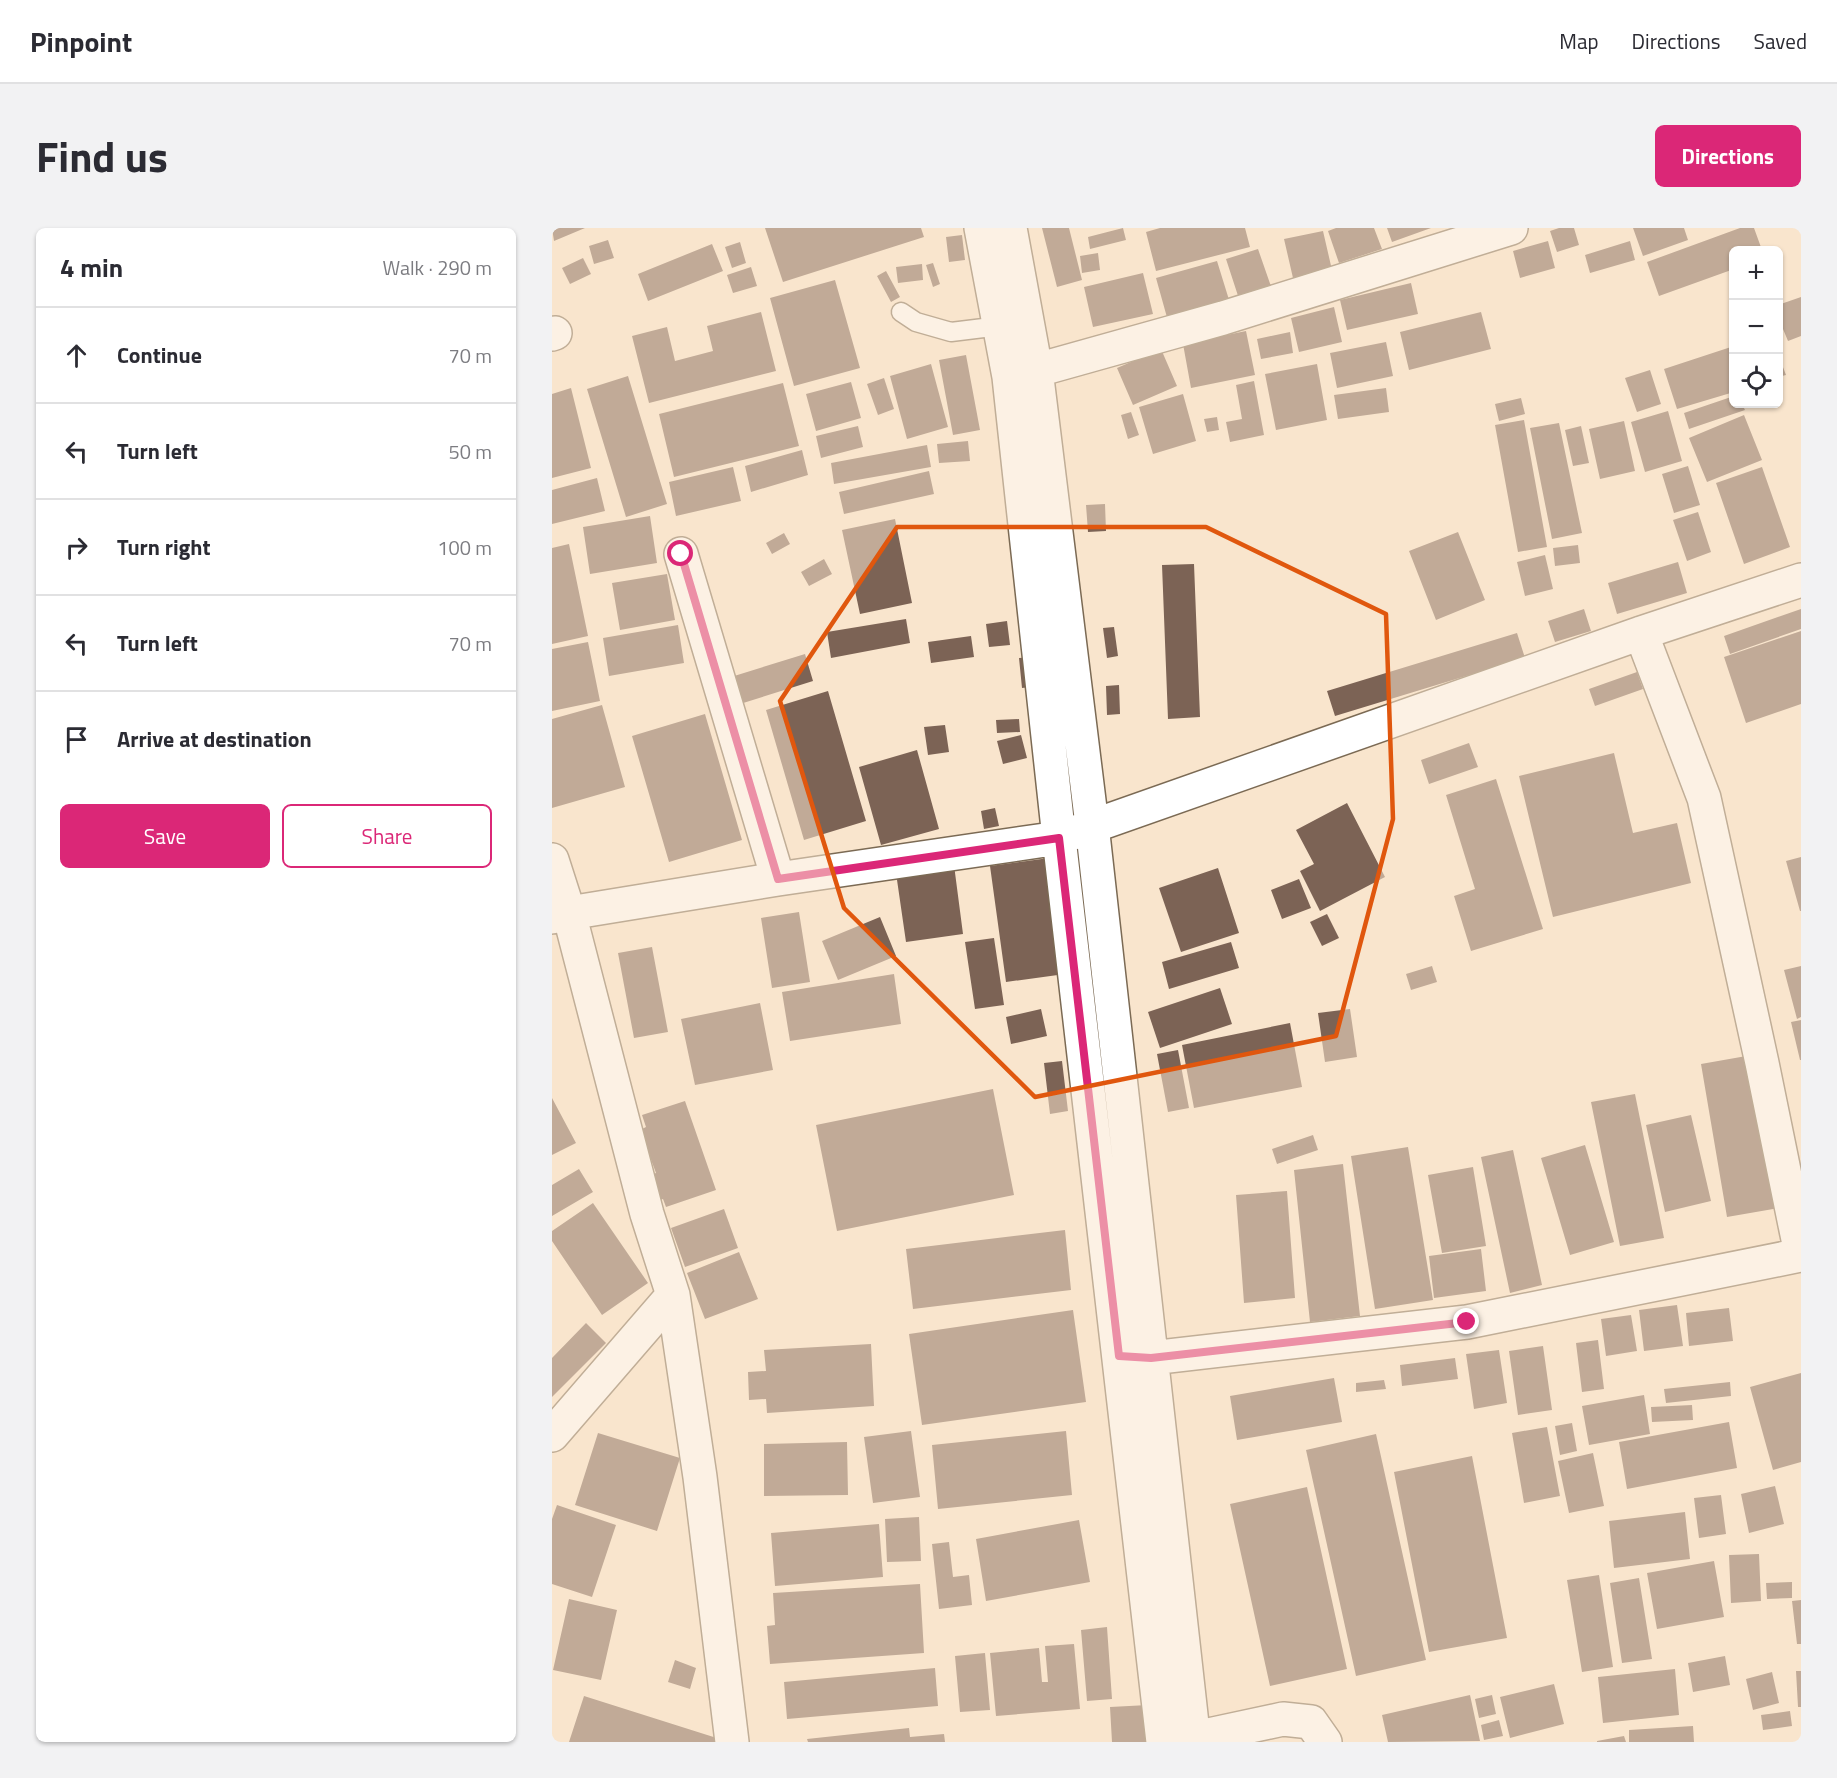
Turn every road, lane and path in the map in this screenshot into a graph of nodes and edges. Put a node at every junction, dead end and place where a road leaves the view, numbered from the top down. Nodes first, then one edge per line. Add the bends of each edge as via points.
1 (981, 228) edge
2 (1010, 228) edge
3 (1511, 228) edge
4 (901, 312) dead end
5 (1000, 326) junction
6 (1023, 374) junction
7 (681, 554) dead end
8 (1801, 580) edge
9 (1641, 633) junction
10 (1092, 825) junction
11 (1059, 838) junction
12 (552, 860) edge
13 (778, 879) junction
14 (560, 915) edge
15 (1801, 1255) edge
16 (673, 1295) junction
17 (1135, 1357) junction
18 (552, 1435) edge
19 (1182, 1741) edge
20 (732, 1742) edge
21 (1325, 1742) edge

1 - 5 street
2 - 6 street
3 - 6 street via 1223,318
4 - 5 lane via 916,322 951,332
5 - 6 street
6 - 10 street
6 - 11 street
7 - 13 street
8 - 9 street
9 - 10 street
9 - 15 street via 1704,798
10 - 11 street
10 - 17 street
11 - 13 street
11 - 17 street
12 - 14 street
13 - 14 street
14 - 16 street
15 - 17 street via 1467,1322
16 - 18 street
16 - 20 street
17 - 19 street
19 - 21 street via 1283,1719 1311,1722

